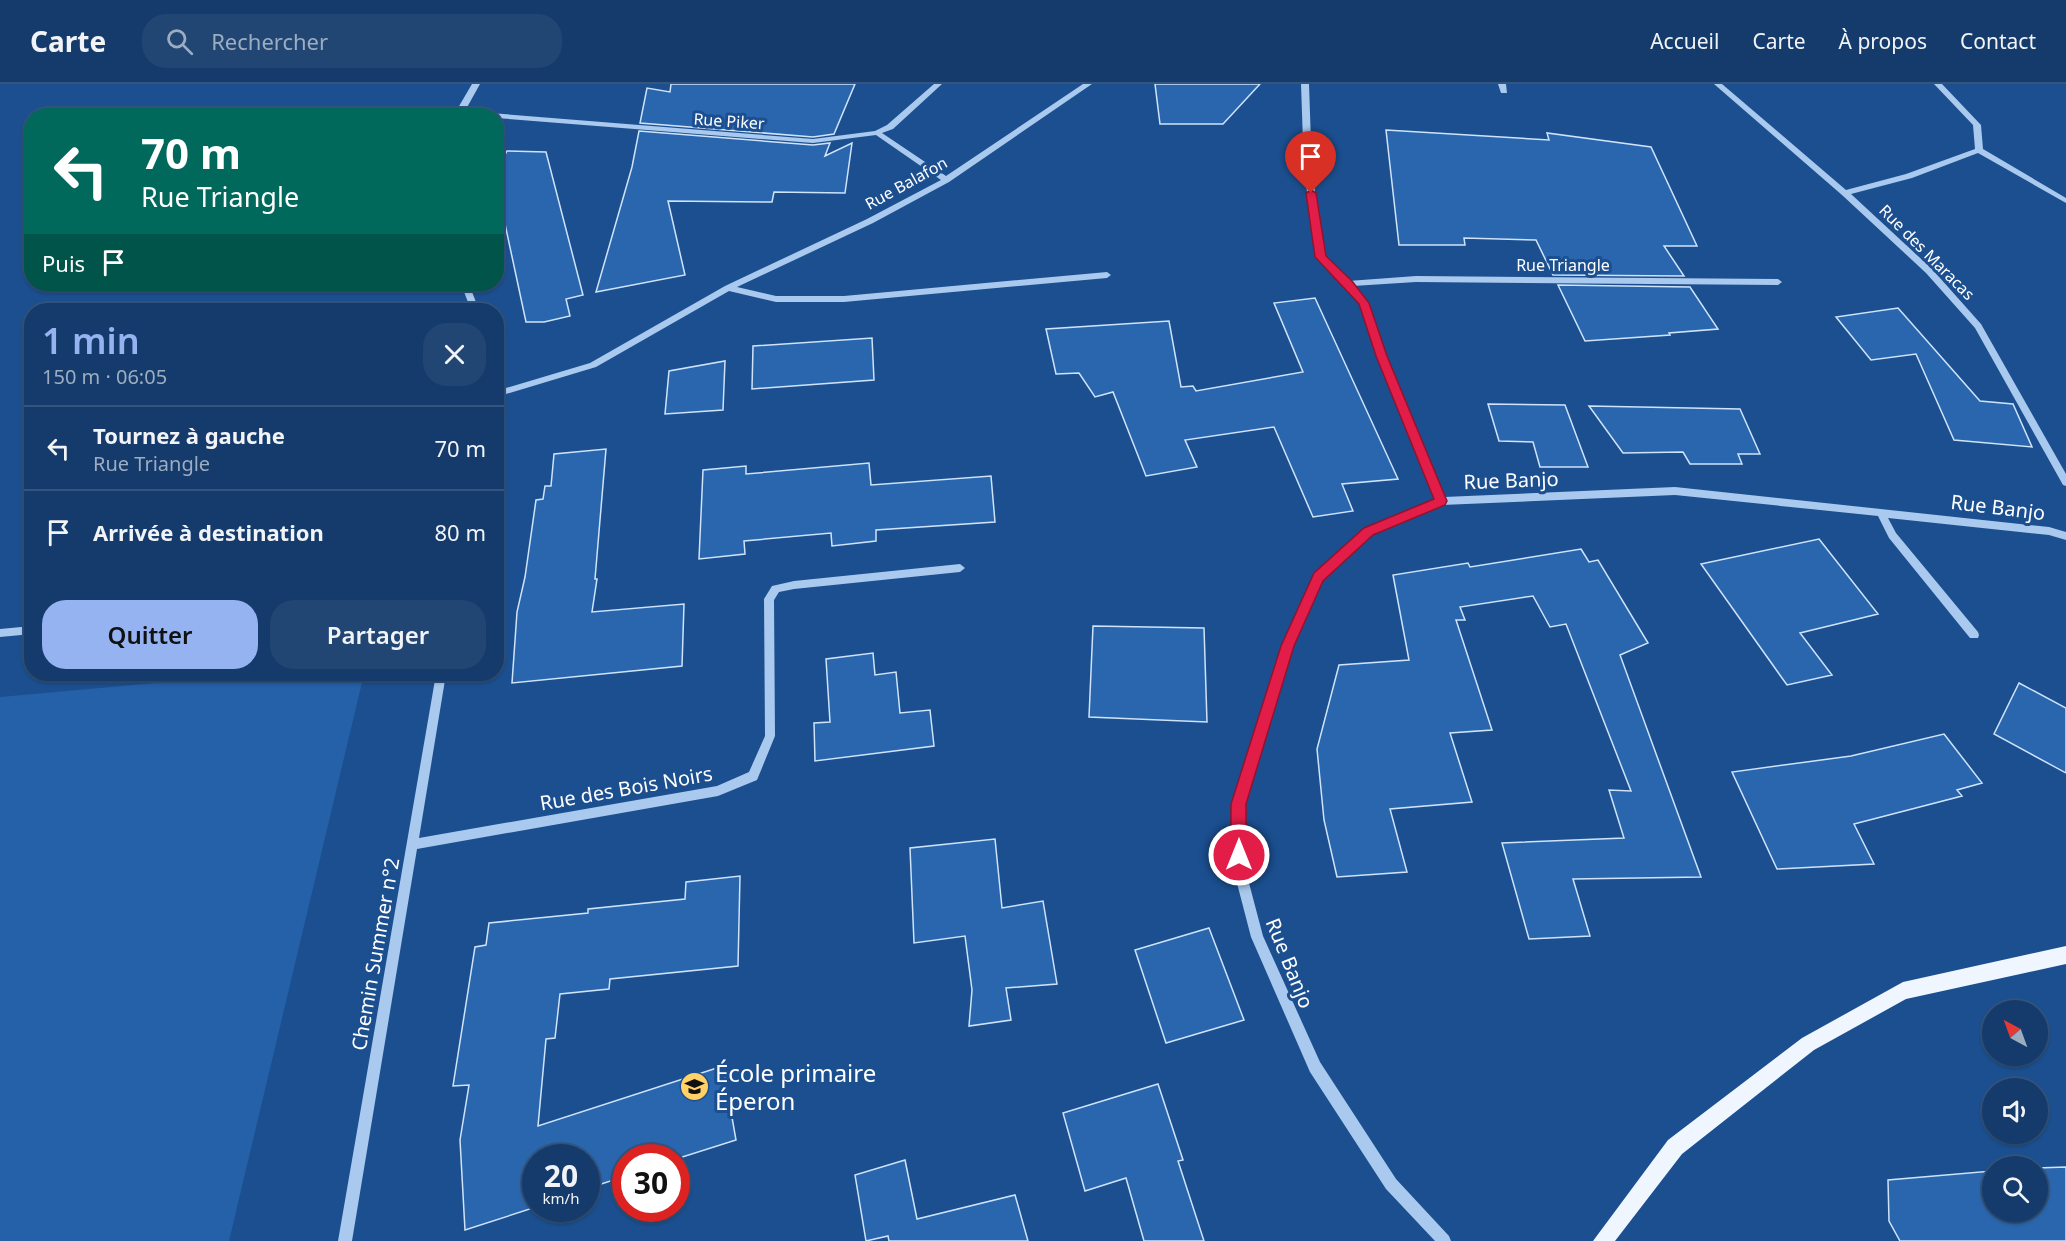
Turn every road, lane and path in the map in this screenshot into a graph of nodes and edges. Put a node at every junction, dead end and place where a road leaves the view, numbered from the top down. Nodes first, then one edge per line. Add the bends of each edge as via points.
1 (476, 84) edge
2 (938, 84) edge
3 (1088, 84) edge
4 (1305, 84) edge
5 (1718, 84) edge
6 (1938, 84) edge
7 (462, 108) edge
8 (504, 117) edge
9 (877, 134) junction
10 (1979, 150) junction
11 (946, 180) junction
12 (1845, 193) junction
13 (2066, 201) edge
14 (1107, 275) dead end
15 (1778, 282) dead end
16 (1348, 284) junction
17 (728, 288) junction
18 (504, 392) edge
19 (2066, 482) edge
20 (1441, 501) junction
21 (1881, 512) junction
22 (2066, 536) edge
23 (960, 568) dead end
24 (24, 631) edge
25 (0, 633) edge
26 (1974, 635) dead end
27 (440, 681) edge
28 (414, 844) junction
29 (2066, 955) edge
30 (345, 1241) edge
31 (1444, 1241) edge
32 (1603, 1241) edge

1 - 7 street
2 - 9 street
3 - 11 street, Rue Balafon
4 - 16 street via 1308,172 1321,257
5 - 12 street, Rue des Maracas
6 - 10 street via 1977,125
8 - 9 street, Rue Piker via 813,141
9 - 11 street
10 - 12 street via 1909,176
10 - 13 street
11 - 17 street, Rue Balafon via 870,221
12 - 19 street, Rue des Maracas via 1929,271 1978,326
14 - 17 street via 844,299 776,300
15 - 16 street, Rue Triangle via 1416,279
16 - 20 street via 1364,303
17 - 18 street, Rue Balafon via 593,365
20 - 21 street, Rue Banjo via 1675,491
20 - 31 street, Rue Banjo via 1368,531 1318,577 1287,646 1239,804 1238,864 1257,938 1315,1067 1391,1184
21 - 22 street, Rue Banjo
21 - 26 street via 1892,535
23 - 28 street, Rue des Bois Noirs via 776,590 769,599 770,736 753,776 718,791
24 - 25 street
27 - 28 street, Chemin Summer n°2
28 - 30 street, Chemin Summer n°2
29 - 32 main road via 1903,992 1808,1044 1675,1147

